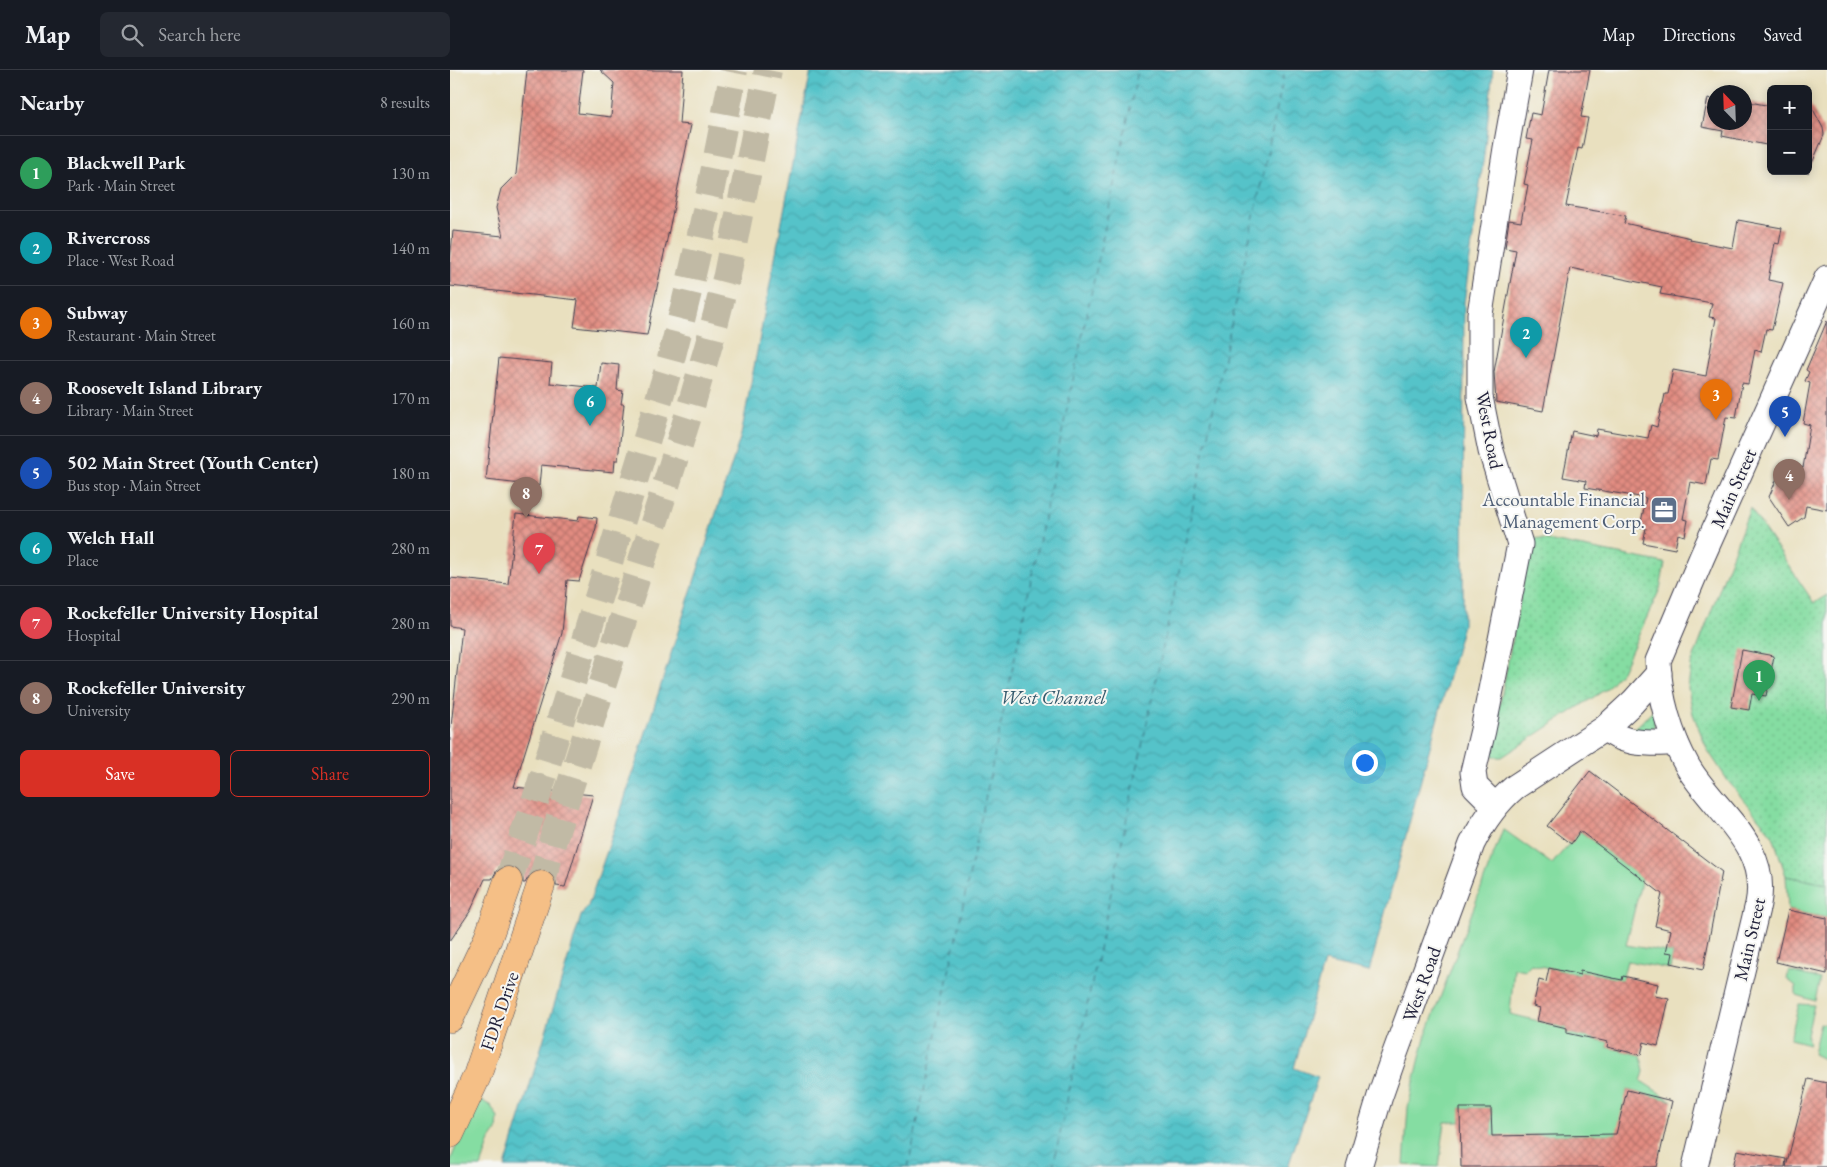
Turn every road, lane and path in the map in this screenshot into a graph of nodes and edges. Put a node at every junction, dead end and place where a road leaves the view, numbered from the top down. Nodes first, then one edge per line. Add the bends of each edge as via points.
1 (1520, 70) edge
2 (1827, 278) edge
3 (1659, 673) junction
4 (1605, 728) junction
5 (1676, 743) junction
6 (1495, 806) junction
7 (508, 881) tunnel mouth
8 (541, 885) tunnel mouth
9 (488, 938) junction
10 (450, 980) edge
11 (499, 1008) junction
12 (450, 1018) edge
13 (450, 1094) edge
14 (450, 1134) edge
15 (1359, 1167) edge
16 (1695, 1167) edge

1 - 6 street, West Road via 1480,314 1480,397 1491,451 1520,544 1473,772 1475,786
2 - 3 street, Main Street via 1687,592 1658,661
3 - 4 street
3 - 5 street, Main Street
4 - 5 street via 1621,740
4 - 6 street, West Road via 1515,787
5 - 16 street, Main Street via 1697,781 1744,837 1760,878 1758,904
6 - 15 street, West Road via 1472,844 1385,1080
7 - 9 highway, FDR Drive
8 - 11 highway, FDR Drive
9 - 10 highway
9 - 12 highway, FDR Drive
11 - 13 highway via 461,1069
11 - 14 highway, FDR Drive via 477,1076

